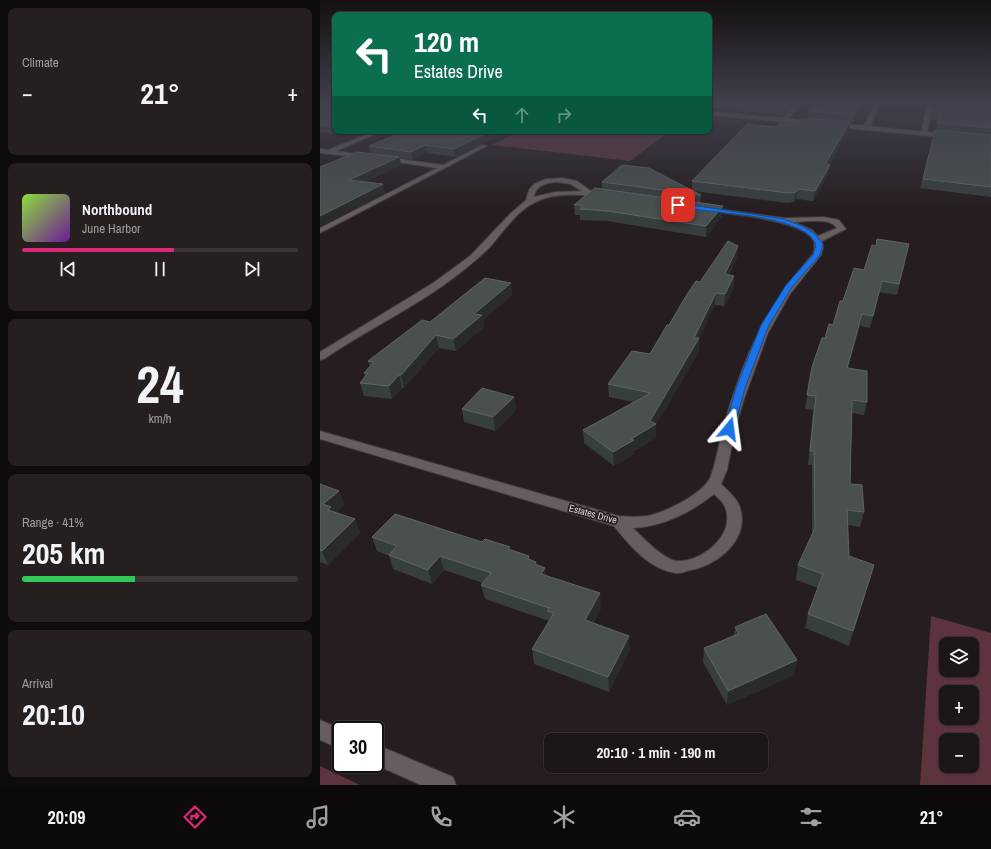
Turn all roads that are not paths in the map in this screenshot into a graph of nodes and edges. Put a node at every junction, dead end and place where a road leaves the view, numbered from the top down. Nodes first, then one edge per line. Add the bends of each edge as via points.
1 (359, 140) edge
2 (484, 146) edge
3 (320, 150) edge
4 (329, 152) junction
5 (320, 155) edge
6 (443, 167) junction
7 (588, 192) junction
8 (611, 196) edge
9 (530, 201) junction
10 (697, 208) edge
11 (782, 220) junction
12 (320, 232) edge
13 (817, 240) junction
14 (320, 358) edge
15 (320, 435) edge
16 (714, 486) junction
17 (619, 522) junction
18 (320, 730) edge
19 (332, 735) edge
20 (384, 758) edge
21 (445, 785) edge

1 - 4 street
2 - 6 street
3 - 4 street
4 - 5 street
4 - 6 street
6 - 12 street
7 - 8 street
7 - 9 street via 554,195
7 - 9 street via 572,182 548,182 538,184 532,190
9 - 14 street via 473,258 436,285
10 - 11 street
11 - 13 street via 800,227
11 - 13 street via 824,220 836,223 842,229
13 - 16 street via 817,255 776,305 753,352
15 - 17 street, Estates Drive
16 - 17 street, Estates Drive via 677,511 651,521
16 - 17 street via 731,505 734,520 730,537 719,552 698,564 676,566 660,559 632,538
18 - 19 street
20 - 21 street

